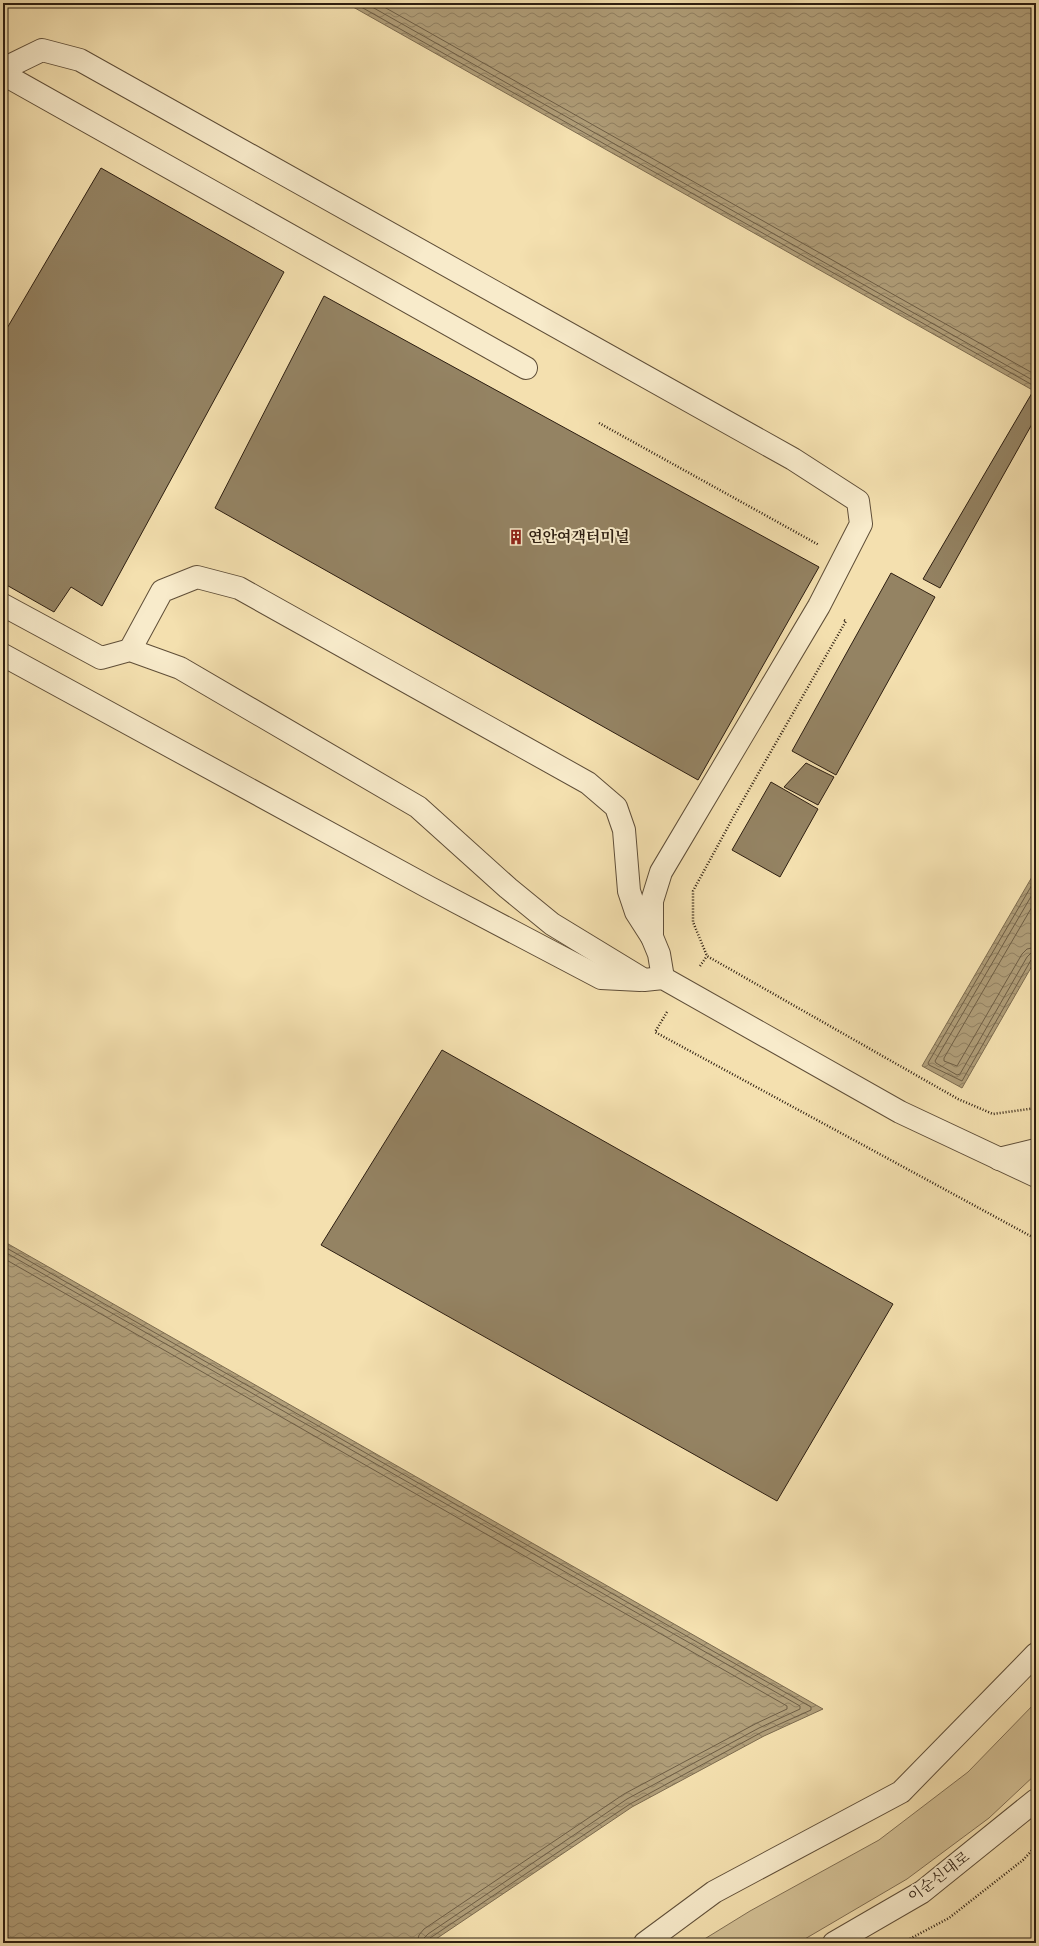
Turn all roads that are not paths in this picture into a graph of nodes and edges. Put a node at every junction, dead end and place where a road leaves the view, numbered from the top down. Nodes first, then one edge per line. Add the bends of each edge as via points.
1 (3, 69) edge
2 (3, 74) edge
3 (526, 368) dead end
4 (3, 605) edge
5 (130, 650) junction
6 (3, 655) edge
7 (652, 937) junction
8 (653, 979) junction
9 (1036, 1150) edge
10 (998, 1159) junction
11 (1036, 1176) edge
12 (1036, 1189) edge
13 (1036, 1654) edge
14 (1036, 1800) edge
15 (645, 1943) edge
16 (834, 1943) edge

1 - 7 street via 42,50 80,60 793,459 858,501 862,524 819,606 661,872 652,900
2 - 3 street
4 - 5 street via 101,658
5 - 7 street via 162,591 197,577 239,588 588,783 616,807 624,830 629,891 636,912
5 - 8 street via 180,668 418,807 552,924
6 - 8 street via 430,888 602,978
7 - 8 street via 658,954
8 - 10 street via 683,989 900,1112
9 - 10 street
10 - 11 street
10 - 12 street
13 - 15 street via 901,1792 714,1892
14 - 16 street, 이순신대로 via 922,1892

